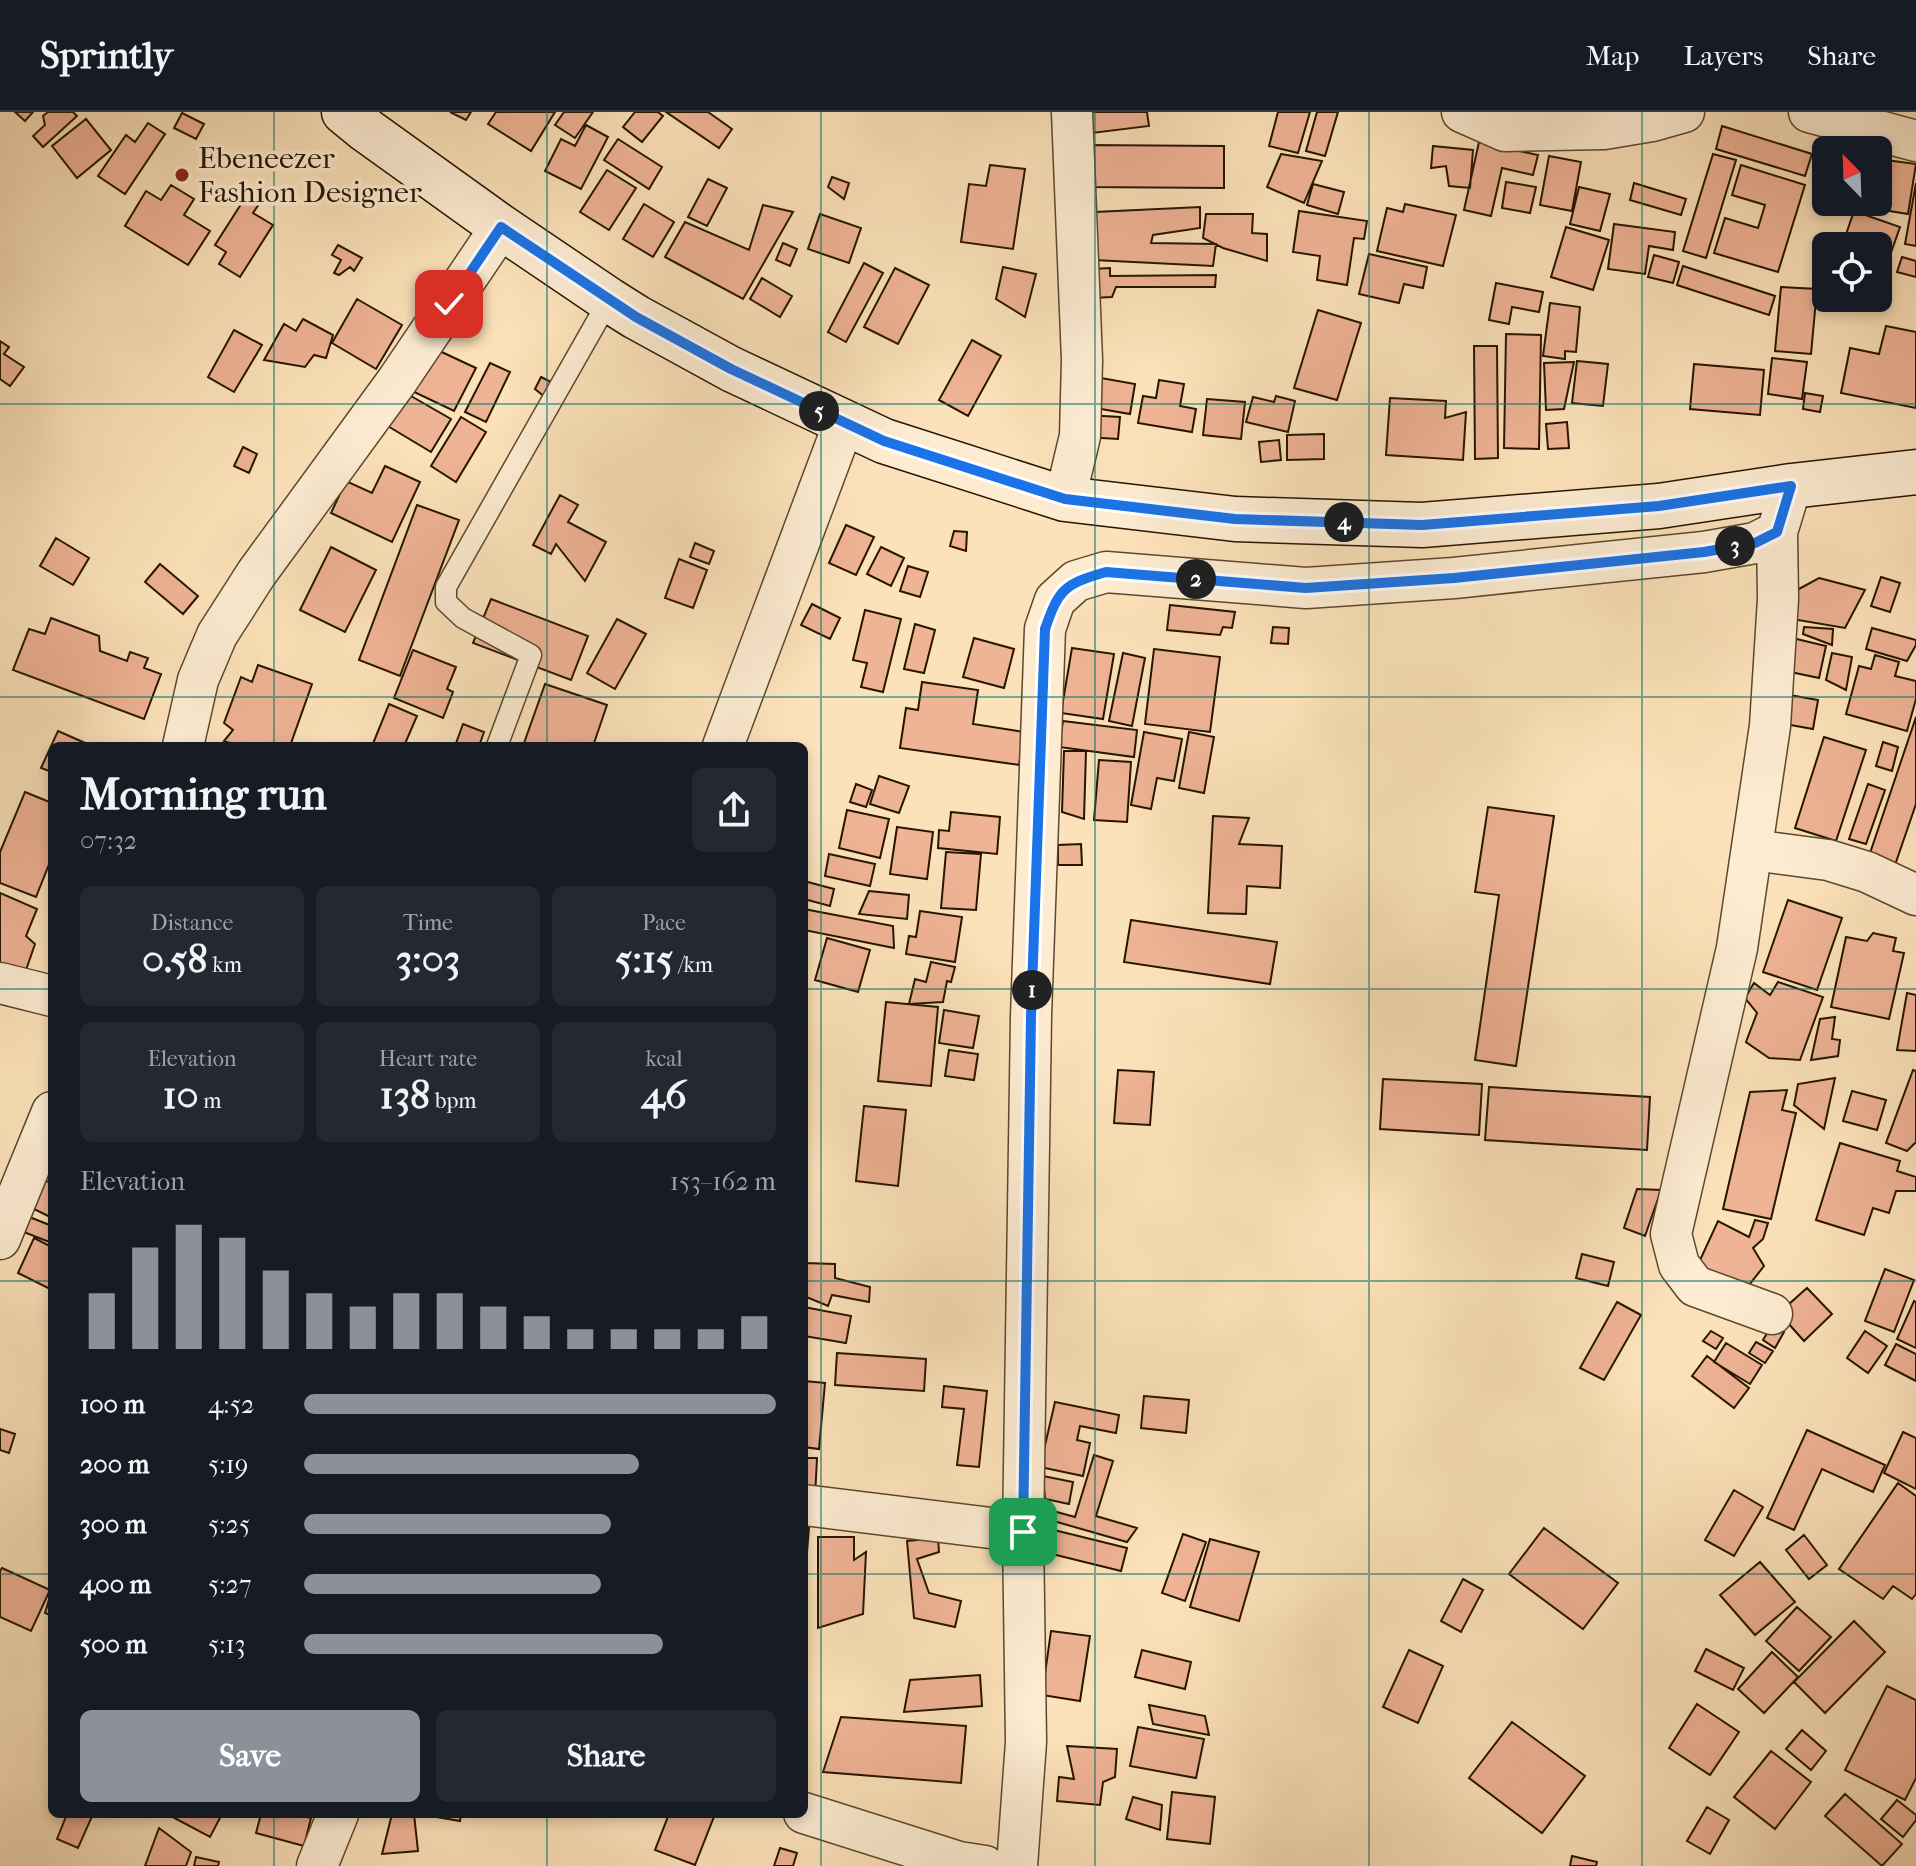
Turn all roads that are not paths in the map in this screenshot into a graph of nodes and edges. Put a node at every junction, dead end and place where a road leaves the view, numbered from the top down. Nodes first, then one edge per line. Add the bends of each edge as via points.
1 (344, 112) edge
2 (1072, 112) edge
3 (1462, 112) edge
4 (1684, 112) edge
5 (1809, 112) edge
6 (1916, 141) edge
7 (501, 227) junction
8 (609, 300) junction
9 (844, 423) junction
10 (1916, 472) edge
11 (1791, 486) junction
12 (1065, 499) junction
13 (1777, 532) junction
14 (184, 742) edge
15 (498, 742) edge
16 (724, 742) edge
17 (1752, 850) junction
18 (1916, 895) edge
19 (0, 983) edge
20 (48, 995) edge
21 (48, 1122) edge
22 (0, 1239) edge
23 (1772, 1314) dead end
24 (808, 1505) edge
25 (1023, 1532) junction
26 (808, 1814) edge
27 (336, 1818) edge
28 (317, 1866) edge
29 (985, 1866) edge
30 (1017, 1866) edge

1 - 7 street
2 - 12 street via 1082,360 1080,436
3 - 4 street via 1505,131 1604,129
5 - 6 street
7 - 8 street
7 - 14 street via 217,635 198,680
8 - 9 street via 731,369
8 - 15 lane via 446,587 446,602 463,618 531,655
9 - 12 street via 884,441
9 - 16 street
10 - 11 street
11 - 12 street via 1659,506 1422,525 1235,519
11 - 13 street
13 - 17 street via 1770,726
13 - 25 street via 1755,543 1704,552 1306,588 1106,572 1076,581 1055,600 1045,629 1032,1001
17 - 18 street via 1828,860
17 - 23 street via 1737,948 1671,1234 1679,1265 1695,1286
19 - 20 street
21 - 22 street
24 - 25 street
25 - 30 street via 1026,1742
26 - 29 street
27 - 28 street

